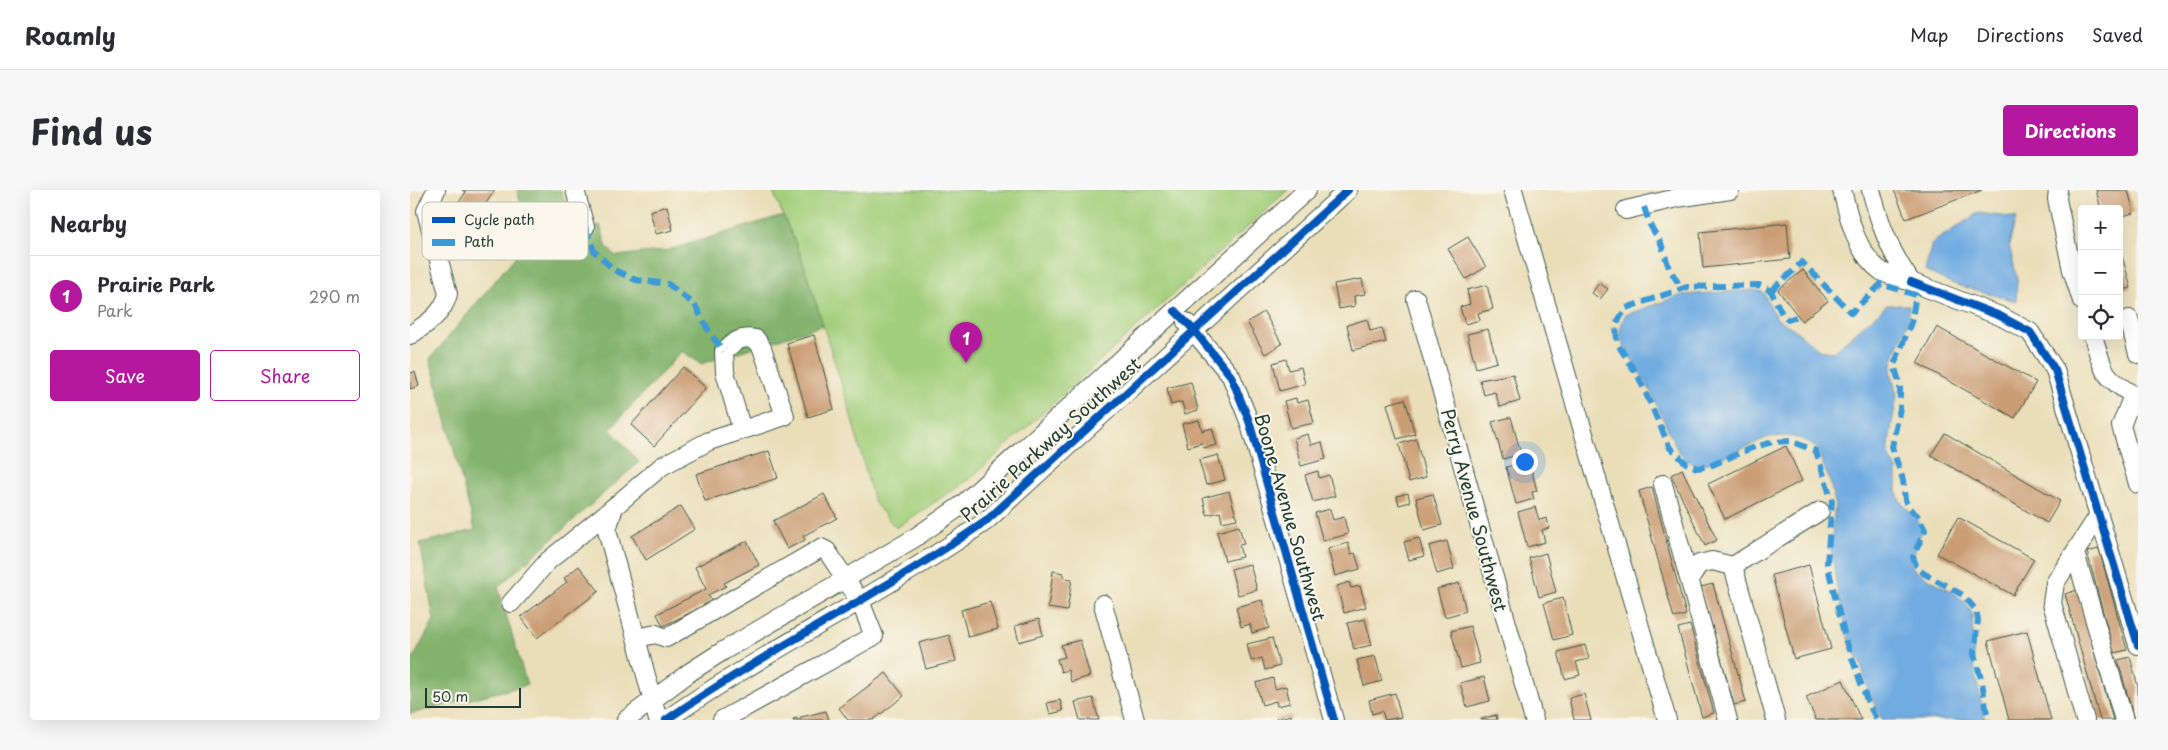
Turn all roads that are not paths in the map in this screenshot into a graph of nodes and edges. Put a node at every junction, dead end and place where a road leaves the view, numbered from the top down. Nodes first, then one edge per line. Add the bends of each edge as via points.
1 (436, 190) edge
2 (575, 190) edge
3 (1307, 190) edge
4 (1348, 190) edge
5 (1513, 190) edge
6 (1730, 190) edge
7 (1842, 190) edge
8 (1870, 190) edge
9 (2058, 190) edge
10 (1676, 194) edge
11 (430, 202) edge
12 (579, 202) edge
13 (1626, 210) dead end
14 (1880, 225) junction
15 (1857, 237) junction
16 (439, 260) edge
17 (1911, 282) junction
18 (2080, 295) edge
19 (1416, 299) dead end
20 (1176, 312) junction
21 (2129, 319) dead end
22 (1194, 329) junction
23 (410, 335) edge
24 (2094, 340) edge
25 (2138, 354) edge
26 (2135, 394) edge
27 (742, 430) junction
28 (1663, 484) dead end
29 (2138, 484) edge
30 (614, 507) junction
31 (1820, 511) dead end
32 (2099, 515) junction
33 (2075, 553) junction
34 (1733, 566) junction
35 (1690, 578) junction
36 (846, 579) junction
37 (860, 601) junction
38 (510, 604) dead end
39 (1103, 604) dead end
40 (636, 638) junction
41 (2138, 644) edge
42 (653, 699) junction
43 (749, 713) edge
44 (626, 720) edge
45 (658, 720) edge
46 (666, 720) edge
47 (722, 720) edge
48 (1135, 720) edge
49 (1334, 720) edge
50 (1534, 720) edge
51 (1668, 720) edge
52 (1728, 720) edge
53 (1776, 720) edge
54 (2086, 720) edge
55 (2124, 720) edge

1 - 11 street
2 - 12 street
3 - 20 street, Prairie Parkway Southwest
4 - 22 street, Prairie Parkway Southwest
5 - 51 street
6 - 10 street
7 - 15 street
8 - 14 street
9 - 18 street via 2057,199
10 - 13 street
14 - 15 street
14 - 17 street via 1893,257
15 - 17 street via 1862,249 1881,271
16 - 23 street via 448,294 446,303 438,315
17 - 32 street via 2000,316 2030,332 2055,370
19 - 50 street, Perry Avenue Southwest
20 - 22 street, Boone Avenue Southwest
20 - 36 street, Prairie Parkway Southwest via 962,505
21 - 25 street
22 - 37 street, Prairie Parkway Southwest via 986,521 931,559
22 - 49 street, Boone Avenue Southwest via 1231,376 1249,421
24 - 26 street via 2104,371 2111,381
26 - 29 street via 2121,426
27 - 27 street via 785,416 762,348 756,339 746,337 736,340 724,351 726,372
27 - 30 street via 709,441 662,466
28 - 35 street
30 - 38 street via 548,561
30 - 40 street via 607,530
31 - 34 street
32 - 33 street
32 - 41 street
33 - 54 street via 2055,583 2052,603
33 - 55 street
34 - 35 street via 1712,561 1699,564
34 - 53 street
35 - 52 street
36 - 37 street
36 - 40 street via 821,548 666,638 656,634
36 - 42 street, Prairie Parkway Southwest via 723,651
37 - 43 street via 874,636
37 - 46 street, Prairie Parkway Southwest via 720,683
39 - 48 street
40 - 42 street
42 - 44 street, Prairie Parkway Southwest
42 - 45 street
43 - 47 street

